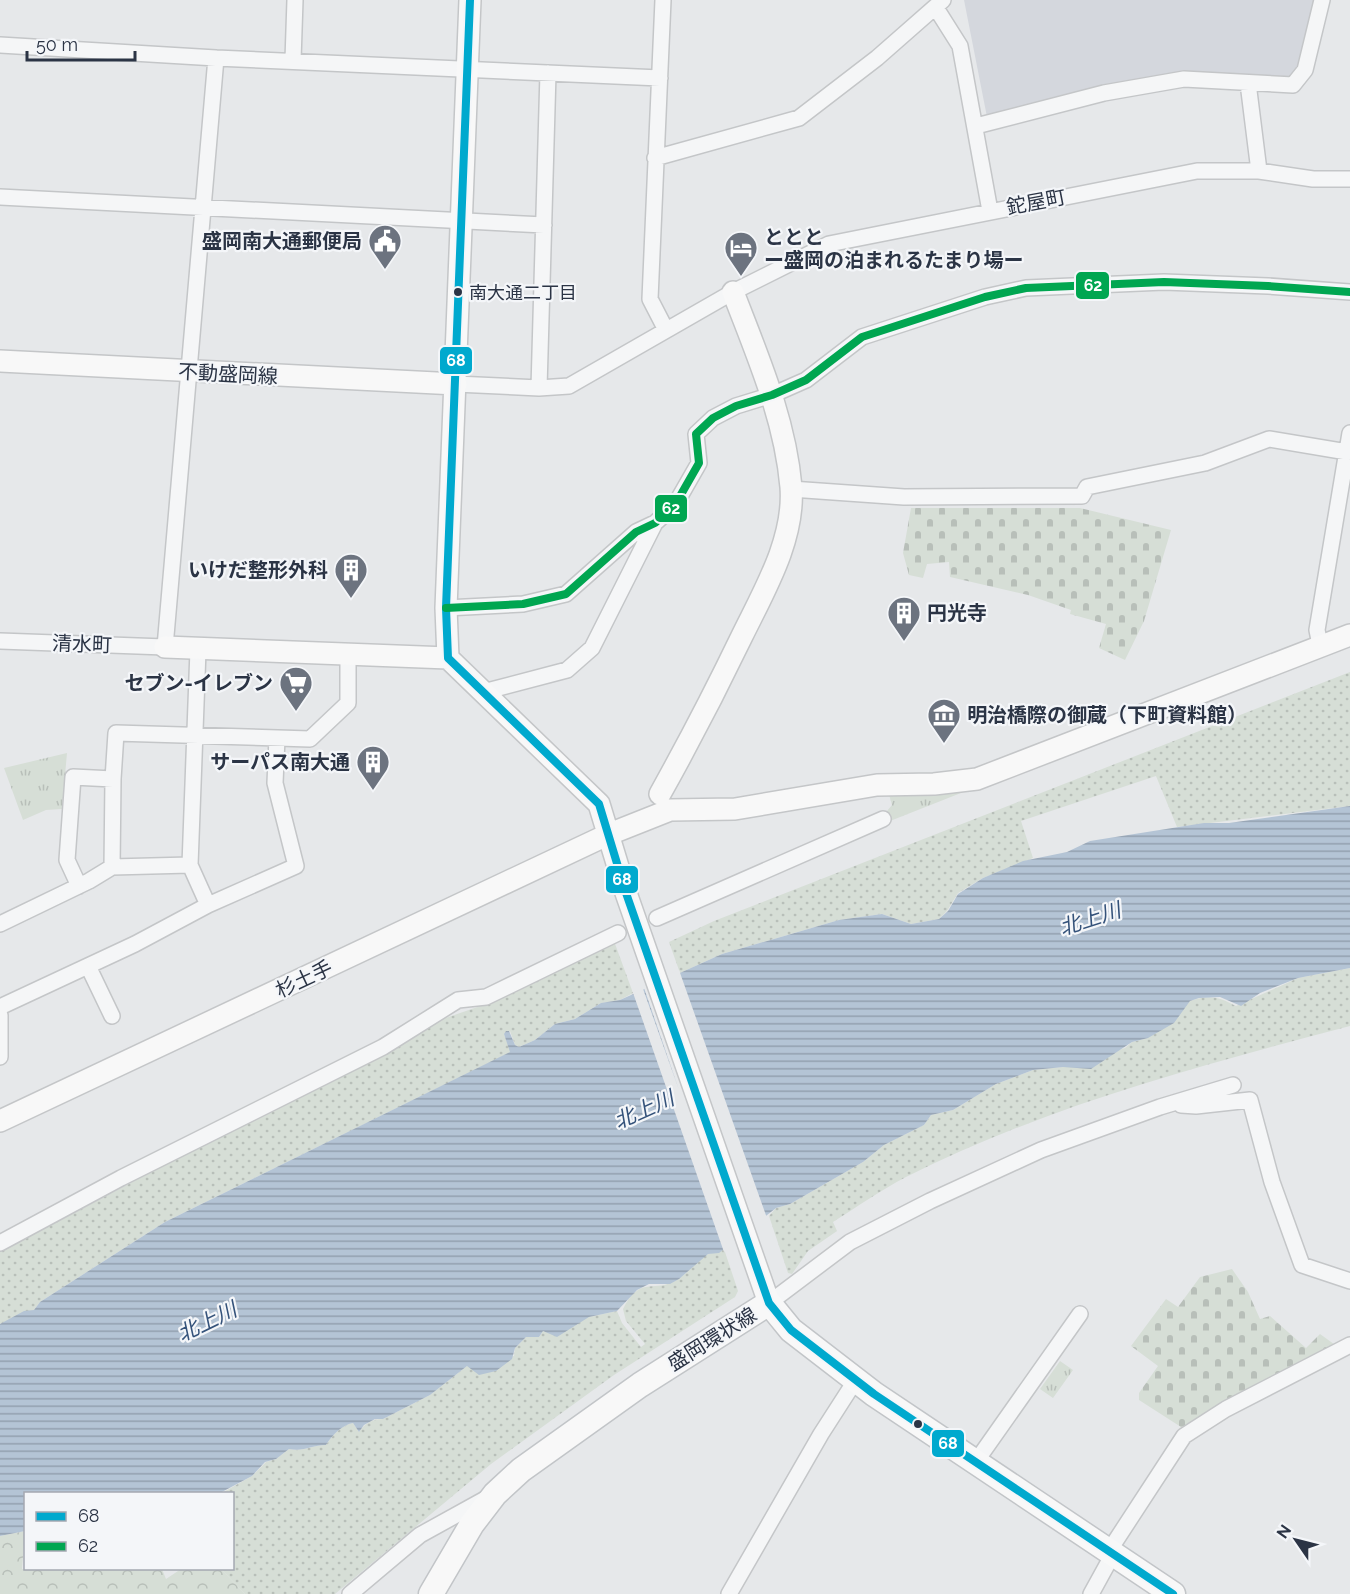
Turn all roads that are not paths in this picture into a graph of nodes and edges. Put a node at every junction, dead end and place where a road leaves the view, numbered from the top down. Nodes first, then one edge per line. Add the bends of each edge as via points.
1 (295, 0) edge
2 (470, 0) edge
3 (663, 0) edge
4 (1322, 0) edge
5 (939, 4) edge
6 (0, 45) edge
7 (216, 58) junction
8 (293, 60) junction
9 (468, 68) junction
10 (548, 73) junction
11 (660, 78) junction
12 (1248, 83) junction
13 (976, 126) junction
14 (655, 158) junction
15 (1259, 171) junction
16 (1350, 179) edge
17 (0, 197) edge
18 (203, 207) junction
19 (990, 211) junction
20 (462, 220) junction
21 (544, 225) junction
22 (733, 292) junction
23 (1350, 292) edge
24 (666, 330) junction
25 (0, 361) edge
26 (187, 372) junction
27 (456, 384) junction
28 (539, 388) junction
29 (772, 395) junction
30 (1350, 434) edge
31 (1347, 452) junction
32 (791, 489) junction
33 (655, 523) junction
34 (446, 608) junction
35 (1350, 635) edge
36 (0, 641) edge
37 (1320, 645) junction
38 (165, 647) junction
39 (198, 650) junction
40 (348, 655) junction
41 (448, 658) junction
42 (483, 692) junction
43 (194, 736) junction
44 (277, 738) junction
45 (113, 779) junction
46 (660, 794) junction
47 (685, 810) junction
48 (883, 819) dead end
49 (634, 824) junction
50 (607, 835) junction
51 (190, 865) junction
52 (112, 867) junction
53 (79, 886) junction
54 (208, 905) junction
55 (657, 918) dead end
56 (0, 924) edge
57 (618, 933) dead end
58 (88, 966) junction
59 (0, 1007) edge
60 (0, 1015) edge
61 (112, 1016) dead end
62 (0, 1057) edge
63 (1233, 1085) dead end
64 (1169, 1104) junction
65 (0, 1121) edge
66 (0, 1244) edge
67 (1350, 1281) edge
68 (766, 1294) junction
69 (1080, 1314) dead end
70 (1350, 1345) edge
71 (857, 1378) junction
72 (975, 1463) junction
73 (495, 1494) junction
74 (1111, 1552) junction
75 (350, 1594) edge
76 (431, 1594) edge
77 (729, 1594) edge
78 (1090, 1594) edge
79 (1173, 1594) edge

1 - 8 street
2 - 9 street
3 - 11 street
4 - 12 street via 1305,70 1293,85
5 - 13 street via 960,46
5 - 14 street via 799,118
6 - 7 street
7 - 8 street
7 - 18 street
8 - 9 street
9 - 10 street
9 - 20 street
10 - 11 street
10 - 21 street
11 - 14 street
12 - 13 street via 1184,79 1104,93
12 - 15 street
13 - 19 street
14 - 24 street via 651,299
15 - 16 street, 鉈屋町 via 1313,179
15 - 19 street, 鉈屋町 via 1197,171
17 - 18 street
18 - 20 street
18 - 26 street
19 - 22 street, 鉈屋町 via 829,244
20 - 21 street
20 - 27 street
21 - 28 street
22 - 24 street, 鉈屋町
22 - 29 street
23 - 29 street via 1164,282 1026,288 862,336 806,380
24 - 28 street, 鉈屋町 via 569,386
25 - 26 street, 不動盛岡線
26 - 27 street, 不動盛岡線
26 - 38 street
27 - 28 street, 鉈屋町
27 - 34 street
29 - 32 street
29 - 33 street via 736,406 713,418 696,434 699,463 675,506
30 - 31 street
31 - 32 street via 1269,439 1205,463 1087,487 1082,496 904,497
31 - 37 street via 1317,630
32 - 46 street via 788,525 780,554
33 - 34 street via 636,532 566,594 523,604
33 - 42 street via 592,648 567,670
34 - 41 street
35 - 37 street, 杉土手
36 - 38 street, 清水町
37 - 47 street, 杉土手 via 977,779 876,785 735,809
38 - 39 street
39 - 40 street
39 - 43 street
40 - 41 street
40 - 44 street via 348,703 310,739
41 - 42 street
42 - 50 street via 599,804
43 - 44 street
43 - 45 street via 116,732
43 - 51 street
44 - 54 street via 276,783 296,866
45 - 52 street
45 - 53 street via 73,777 67,860
46 - 47 street via 668,804
46 - 49 street
47 - 49 street, 杉土手 via 670,810
48 - 55 street
49 - 50 street, 杉土手
50 - 65 street, 杉土手
50 - 68 street
51 - 52 street
51 - 54 street
52 - 53 street
53 - 56 street
54 - 58 street
57 - 66 street via 486,997 458,1000 382,1047 121,1178
58 - 59 street
58 - 61 street
60 - 62 street
63 - 64 street
64 - 67 street via 1196,1106 1250,1100 1272,1182 1302,1265
64 - 68 street via 1041,1150 930,1201 850,1242
68 - 71 main road, 盛岡環状線 via 791,1330
68 - 73 main road, 盛岡環状線 via 520,1470
69 - 72 street
70 - 74 street via 1226,1409 1184,1436
71 - 72 main road, 盛岡環状線 via 874,1394
71 - 77 street
72 - 74 main road, 盛岡環状線
73 - 75 street via 420,1535
73 - 76 main road, 盛岡環状線 via 472,1524
74 - 78 street
74 - 79 main road, 盛岡環状線

